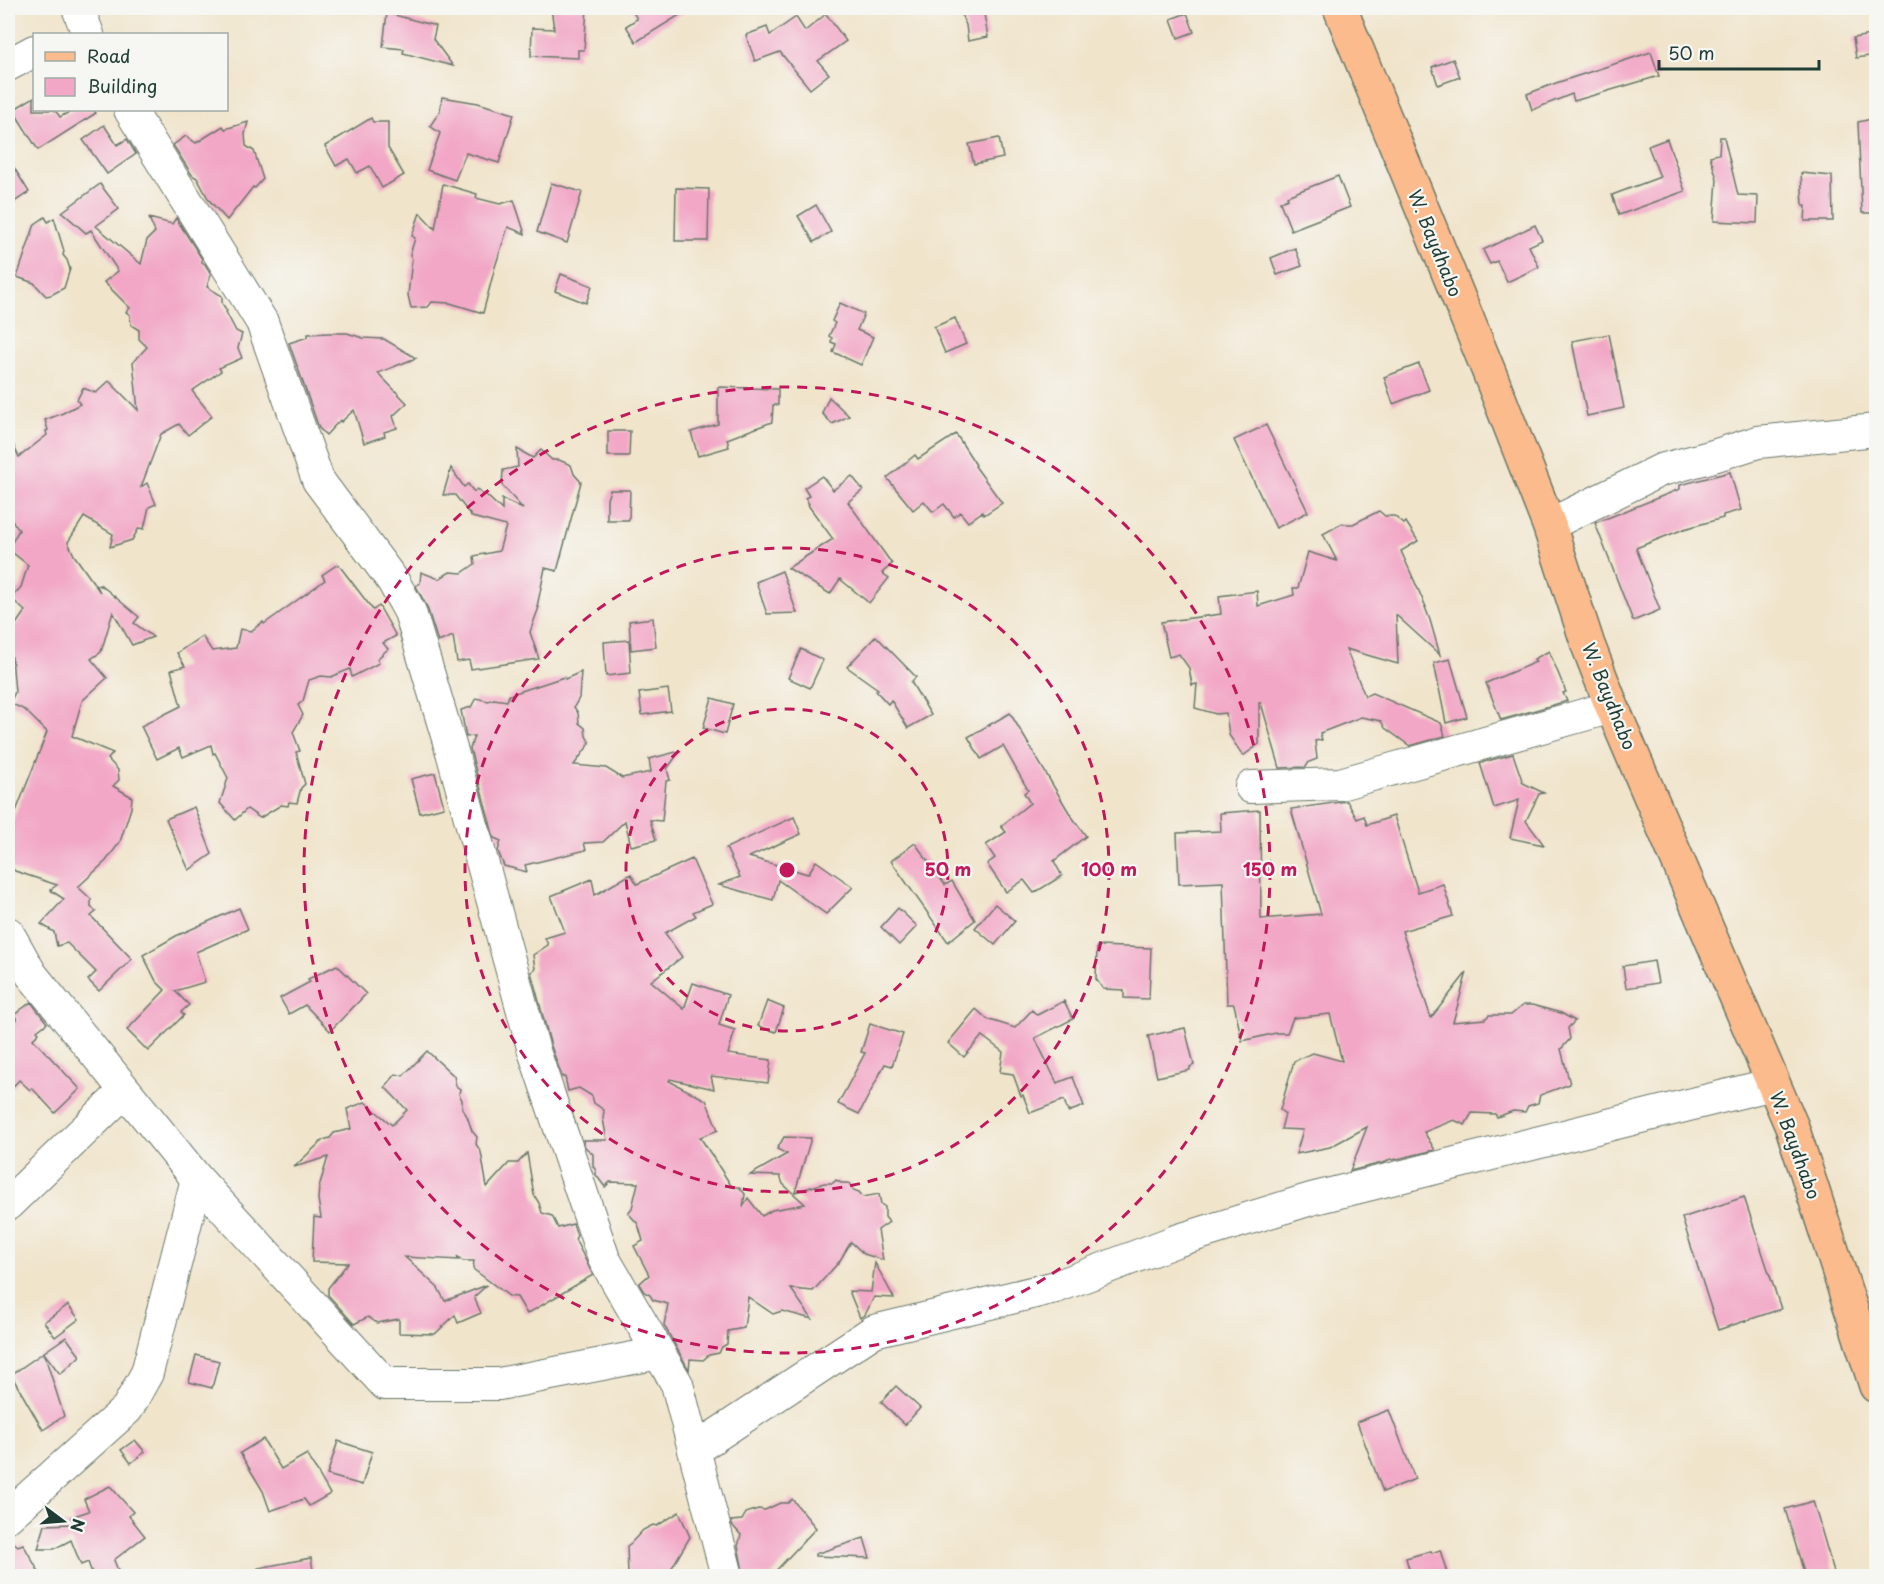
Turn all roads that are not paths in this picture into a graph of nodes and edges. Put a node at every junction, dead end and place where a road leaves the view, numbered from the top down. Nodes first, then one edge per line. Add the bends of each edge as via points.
1 (1341, 8) edge
2 (33, 52) edge
3 (8, 65) edge
4 (131, 111) edge
5 (1876, 430) edge
6 (1549, 525) junction
7 (1612, 707) junction
8 (1251, 787) dead end
9 (8, 933) edge
10 (1773, 1084) junction
11 (125, 1090) junction
12 (197, 1179) junction
13 (8, 1204) edge
14 (659, 1353) junction
15 (1876, 1386) edge
16 (694, 1450) junction
17 (8, 1516) edge
18 (727, 1576) edge

1 - 6 main road, W. Baydhabo
2 - 3 street
4 - 14 street via 262,322 318,480 393,581 410,612 534,1051 600,1248
5 - 6 street via 1758,442 1661,470
6 - 7 main road, W. Baydhabo
7 - 8 street via 1340,784
7 - 10 main road, W. Baydhabo
9 - 11 street via 31,974
10 - 15 main road, W. Baydhabo via 1792,1127
10 - 16 street via 1311,1199 1176,1241 1056,1287 874,1330
11 - 12 street
11 - 13 street
12 - 14 street via 385,1384 499,1384
12 - 17 street via 147,1373 127,1409
14 - 16 street via 677,1383
16 - 18 street

